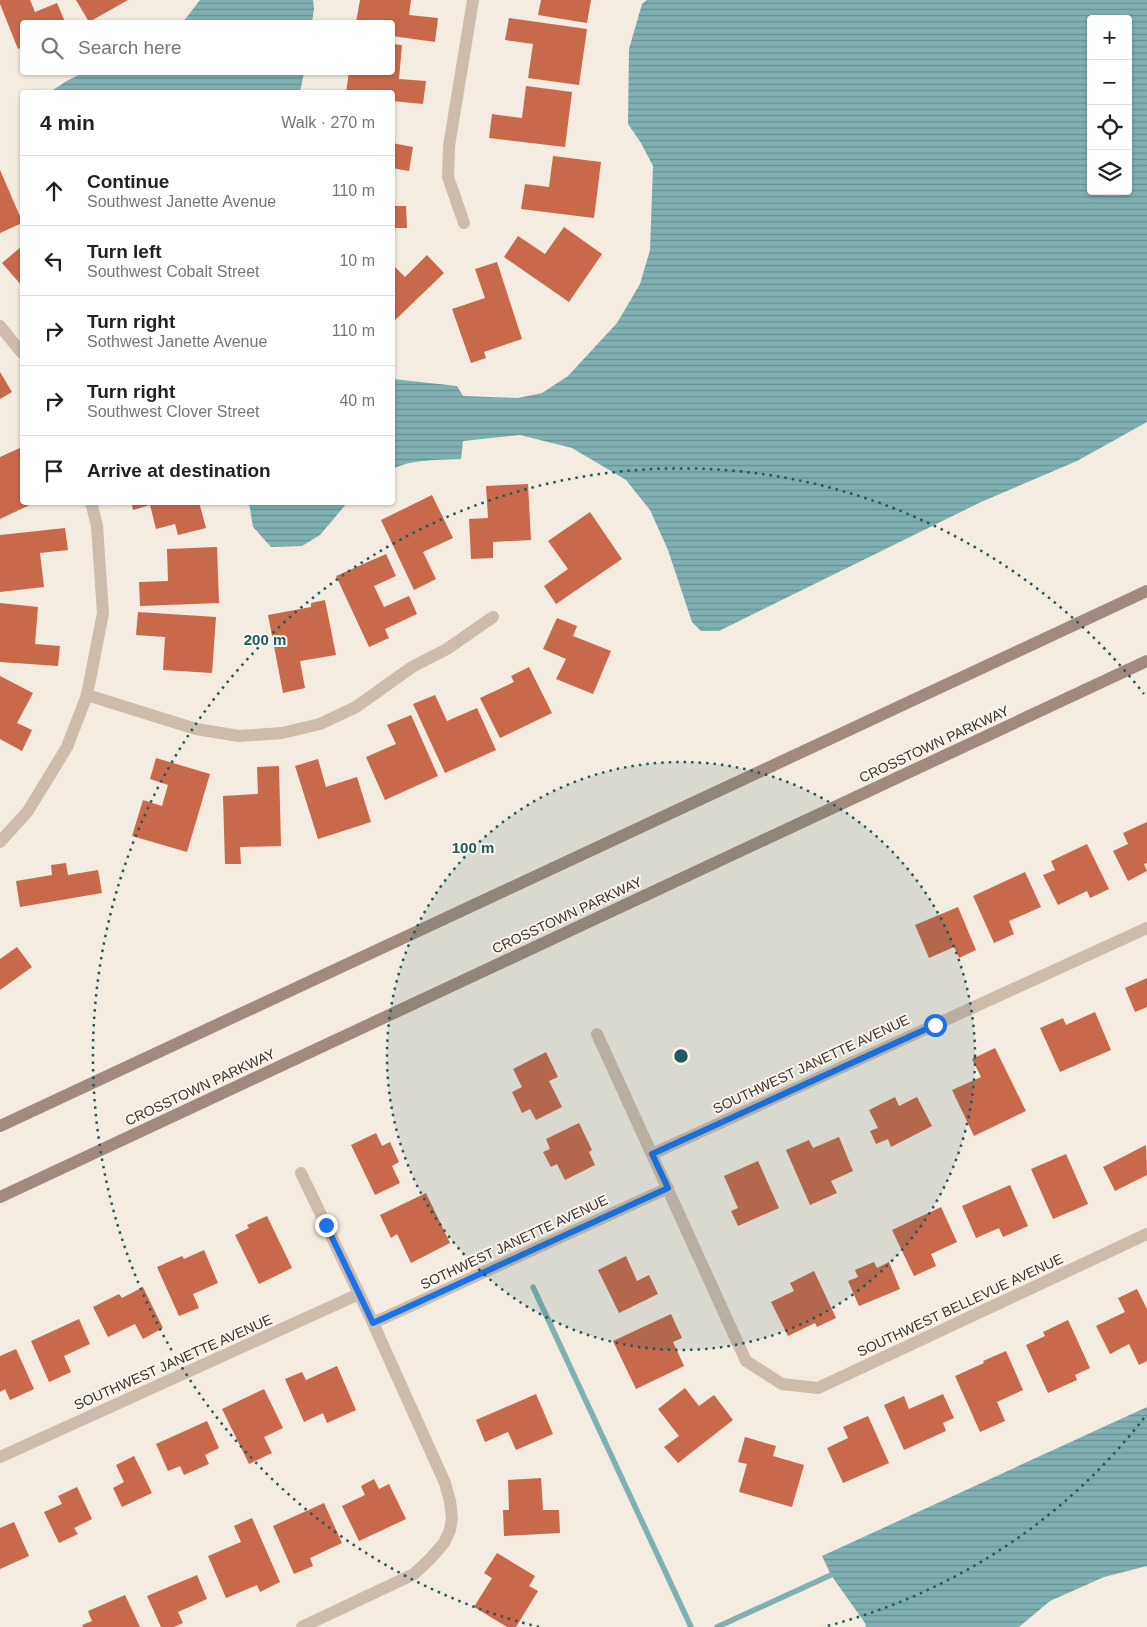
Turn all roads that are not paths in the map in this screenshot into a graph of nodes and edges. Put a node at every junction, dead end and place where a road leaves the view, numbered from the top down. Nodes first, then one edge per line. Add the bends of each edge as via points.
1 (473, 0) edge
2 (464, 223) dead end
3 (0, 326) edge
4 (20, 351) edge
5 (92, 505) edge
6 (1147, 591) edge
7 (493, 617) dead end
8 (1147, 661) edge
9 (87, 695) junction
10 (0, 842) edge
11 (1147, 928) edge
12 (597, 1034) dead end
13 (0, 1126) edge
14 (652, 1154) junction
15 (301, 1173) dead end
16 (668, 1188) junction
17 (0, 1197) edge
18 (1147, 1234) edge
19 (359, 1294) junction
20 (373, 1323) junction
21 (0, 1457) edge
22 (302, 1627) edge

1 - 2 street via 448,177
3 - 4 street
5 - 9 street via 97,526 103,612
6 - 13 main road
7 - 9 street via 447,649 412,667 356,707 320,724 282,733 239,736 196,729
8 - 17 main road, CROSSTOWN PARKWAY
9 - 10 street via 67,747 28,811
11 - 14 street, SOUTHWEST JANETTE AVENUE
12 - 14 street
14 - 16 street
15 - 19 street
16 - 18 street, SOUTHWEST BELLEVUE AVENUE via 746,1361 782,1384 818,1388
16 - 20 street, SOTHWEST JANETTE AVENUE
19 - 20 street
19 - 21 street, SOUTHWEST JANETTE AVENUE
20 - 22 street via 445,1483 452,1518 450,1530 444,1543 414,1574

